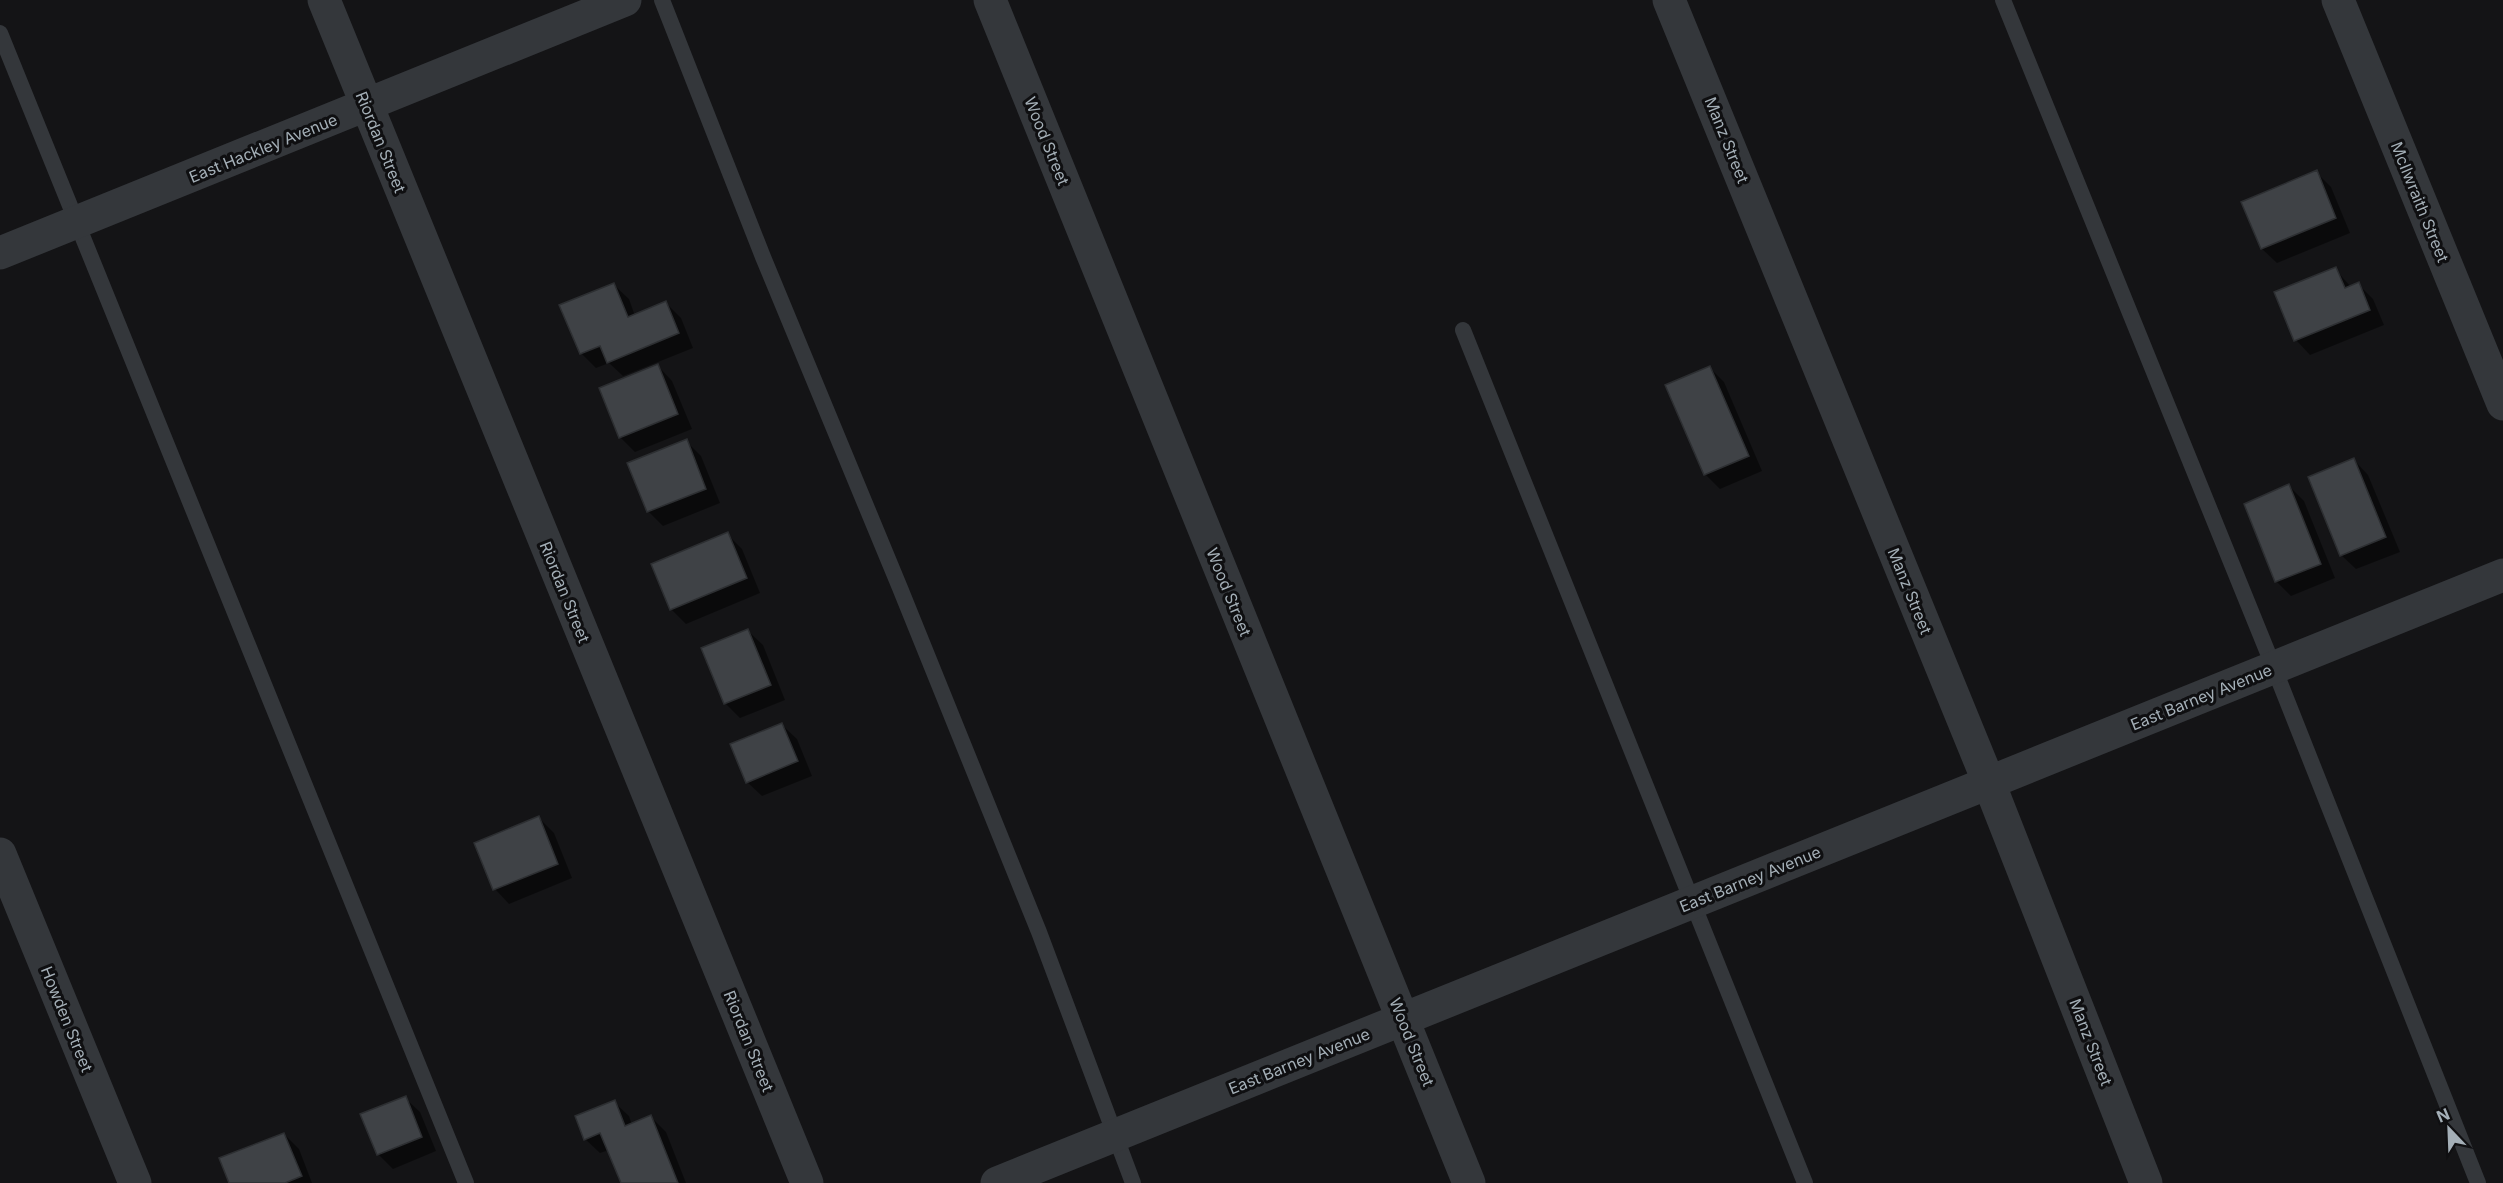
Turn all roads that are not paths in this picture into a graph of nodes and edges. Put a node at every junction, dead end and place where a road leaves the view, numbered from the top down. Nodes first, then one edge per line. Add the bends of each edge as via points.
1 (324, 0) edge
2 (625, 0) edge
3 (662, 0) edge
4 (990, 0) edge
5 (1670, 0) edge
6 (2003, 0) edge
7 (2338, 0) edge
8 (0, 33) edge
9 (367, 106) junction
10 (76, 222) junction
11 (0, 253) edge
12 (1463, 330) dead end
13 (2503, 404) edge
14 (2503, 574) edge
15 (2274, 668) junction
16 (1989, 783) junction
17 (0, 854) edge
18 (1691, 903) junction
19 (1402, 1019) junction
20 (1114, 1136) junction
21 (135, 1183) edge
22 (466, 1183) edge
23 (807, 1183) edge
24 (997, 1183) edge
25 (1133, 1183) edge
26 (1470, 1183) edge
27 (1805, 1183) edge
28 (2146, 1183) edge
29 (2478, 1183) edge

1 - 9 street, Riordan Street
2 - 9 street, East Hackley Avenue
3 - 20 lane via 1039,932
4 - 19 street, Wood Street
5 - 16 street, Manz Street
6 - 15 lane
7 - 13 street, McIlwraith Street
8 - 10 lane
9 - 10 street, East Hackley Avenue
9 - 23 street, Riordan Street
10 - 11 street, East Hackley Avenue
10 - 22 lane
12 - 18 lane
14 - 15 street, East Barney Avenue
15 - 16 street, East Barney Avenue
15 - 29 lane
16 - 18 street, East Barney Avenue
16 - 28 street, Manz Street
17 - 21 street, Howden Street
18 - 19 street, East Barney Avenue
18 - 27 lane
19 - 20 street, East Barney Avenue
19 - 26 street, Wood Street
20 - 24 street, East Barney Avenue
20 - 25 lane

